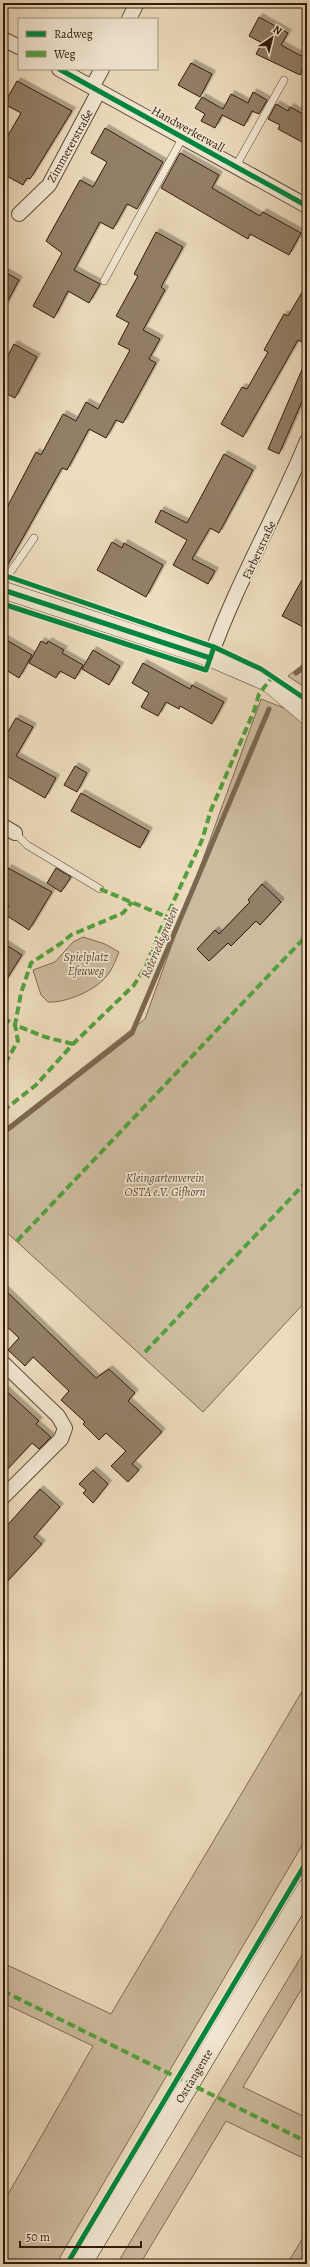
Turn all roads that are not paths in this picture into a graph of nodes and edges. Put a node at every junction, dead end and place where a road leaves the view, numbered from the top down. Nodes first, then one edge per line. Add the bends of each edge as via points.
1 (137, 3) edge
2 (130, 18) edge
3 (3, 39) edge
4 (18, 46) edge
5 (61, 70) edge
6 (102, 70) edge
7 (284, 80) dead end
8 (96, 89) junction
9 (183, 137) junction
10 (236, 166) junction
11 (307, 206) edge
12 (19, 214) dead end
13 (104, 281) dead end
14 (307, 441) edge
15 (34, 538) dead end
16 (3, 588) edge
17 (210, 658) junction
18 (307, 716) edge
19 (9, 829) edge
20 (100, 889) dead end
21 (3, 1363) edge
22 (3, 1497) edge
23 (307, 1888) edge
24 (82, 2264) edge

1 - 2 street
3 - 4 street
5 - 8 street, Handwerkerwall
6 - 8 street, Zimmererstraße
7 - 10 lane
8 - 9 street, Handwerkerwall
8 - 12 street, Zimmererstraße via 49,185
9 - 10 street, Handwerkerwall
9 - 13 lane
10 - 11 street, Handwerkerwall
14 - 17 street, Färberstraße
15 - 16 lane
16 - 17 street
17 - 18 street via 268,683
19 - 20 lane via 27,844
21 - 22 street via 58,1416 65,1428 61,1438
23 - 24 main road, Osttangente

